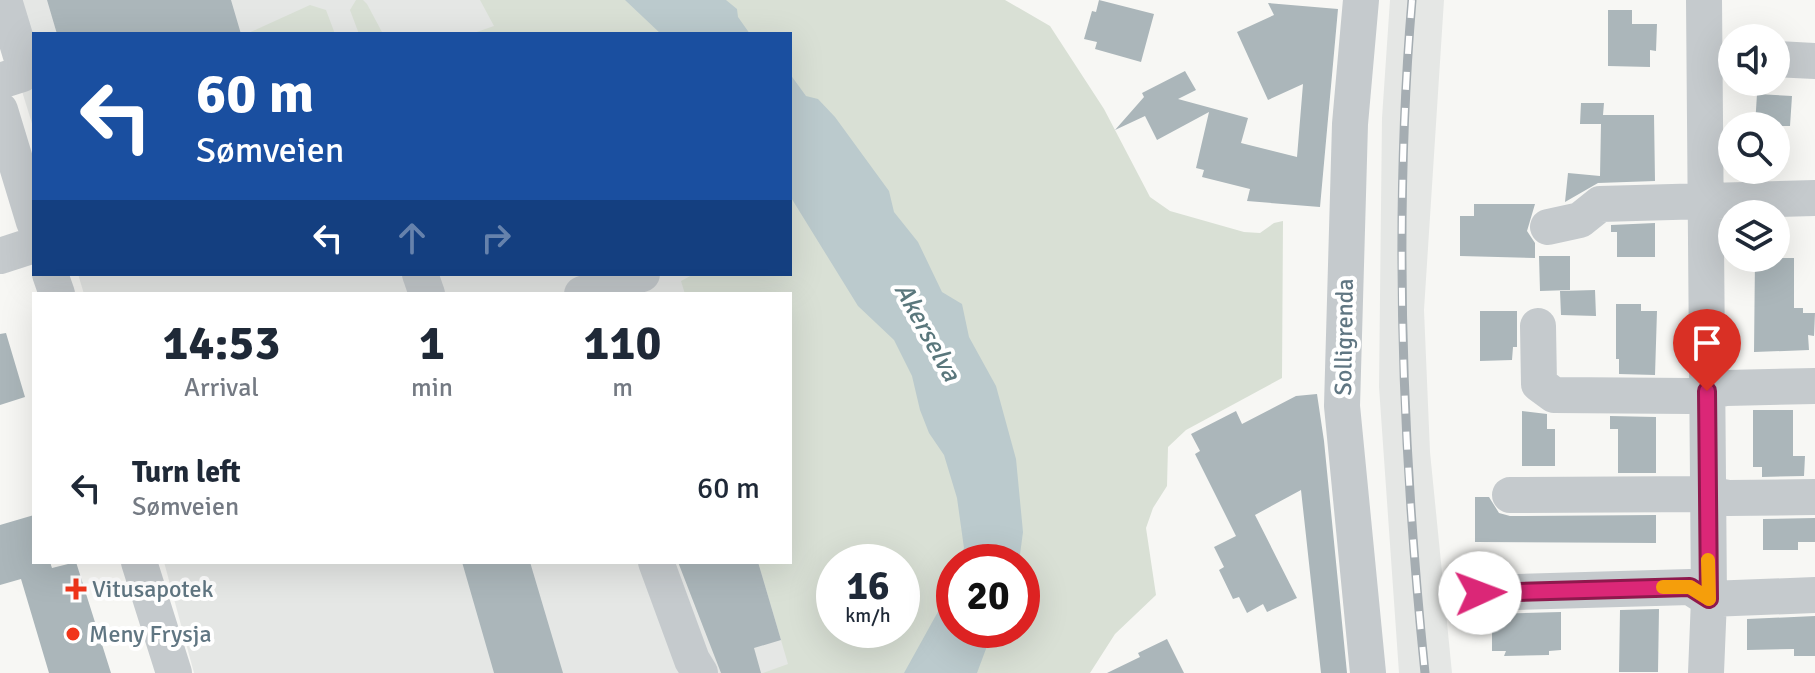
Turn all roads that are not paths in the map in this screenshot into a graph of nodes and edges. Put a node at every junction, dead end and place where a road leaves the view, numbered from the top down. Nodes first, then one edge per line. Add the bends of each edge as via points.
1 (4, 0) edge
2 (1361, 0) edge
3 (1704, 0) edge
4 (1718, 56) edge
5 (1790, 60) edge
6 (1815, 61) edge
7 (0, 81) edge
8 (0, 110) edge
9 (28, 181) edge
10 (1815, 198) edge
11 (1704, 200) junction
12 (32, 208) edge
13 (1548, 227) dead end
14 (32, 246) edge
15 (0, 256) edge
16 (636, 276) edge
17 (588, 292) edge
18 (1538, 326) dead end
19 (1815, 386) edge
20 (1707, 391) junction
21 (1707, 494) junction
22 (1510, 495) dead end
23 (1815, 497) edge
24 (140, 564) edge
25 (657, 564) edge
26 (1480, 593) dead end
27 (1815, 595) edge
28 (1709, 599) junction
29 (174, 673) edge
30 (700, 673) edge
31 (1368, 673) edge
32 (1706, 673) edge

1 - 7 street via 25,69
2 - 31 street, Solligrenda via 1350,124 1342,406
3 - 4 street
4 - 11 street
5 - 6 street
8 - 9 street
9 - 12 street
10 - 11 street
11 - 13 street via 1600,204 1580,220
11 - 20 street
14 - 15 street
16 - 17 street
18 - 20 street via 1539,384 1554,395 1690,396
19 - 20 street
20 - 21 street
21 - 22 street
21 - 23 street
21 - 28 street
24 - 29 street
25 - 30 street
26 - 28 street via 1690,587
27 - 28 street
28 - 32 street

